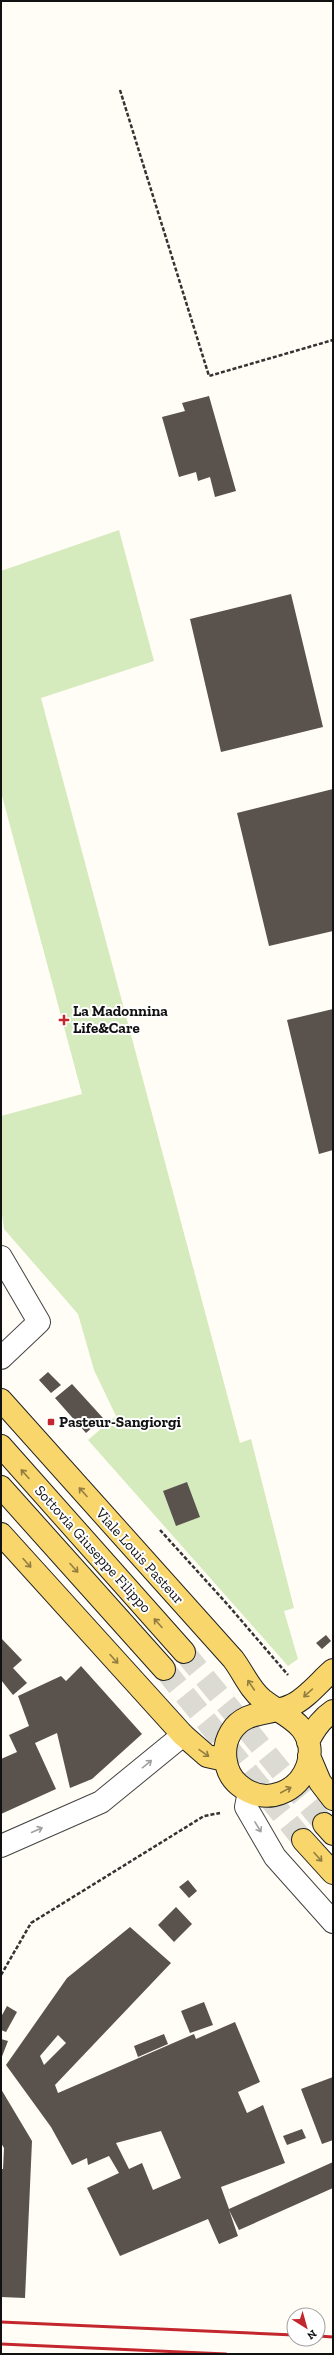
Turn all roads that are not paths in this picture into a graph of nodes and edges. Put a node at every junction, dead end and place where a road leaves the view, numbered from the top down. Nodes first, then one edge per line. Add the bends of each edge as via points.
1 (1, 1257) edge
2 (1, 1358) edge
3 (1, 1400) edge
4 (1, 1446) edge
5 (1, 1487) edge
6 (1, 1534) edge
7 (184, 1652) tunnel mouth
8 (164, 1669) tunnel mouth
9 (333, 1670) edge
10 (280, 1710) junction
11 (333, 1711) edge
12 (183, 1735) junction
13 (309, 1749) junction
14 (225, 1760) junction
15 (247, 1799) junction
16 (333, 1799) edge
17 (304, 1840) tunnel mouth
18 (1, 1846) edge
19 (333, 1873) edge
20 (333, 1922) edge

1 - 2 street via 39,1322
10 -> 3 main road, Viale Louis Pasteur via 262,1700 233,1659
7 -> 4 main road, Sottovia Giuseppe Filippo
5 -> 8 main road, Sottovia Giuseppe Filippo
6 -> 12 main road
9 -> 10 main road via 305,1696
10 - 13 main road via 302,1729
10 - 14 main road via 251,1715 239,1722 230,1733
11 - 13 main road via 313,1730
12 -> 14 main road via 207,1756
18 -> 12 street via 101,1802
15 -> 13 main road via 276,1795 299,1782 306,1770
13 - 16 main road via 320,1782
14 - 15 main road via 229,1773
15 -> 20 street via 275,1857
17 -> 19 main road

